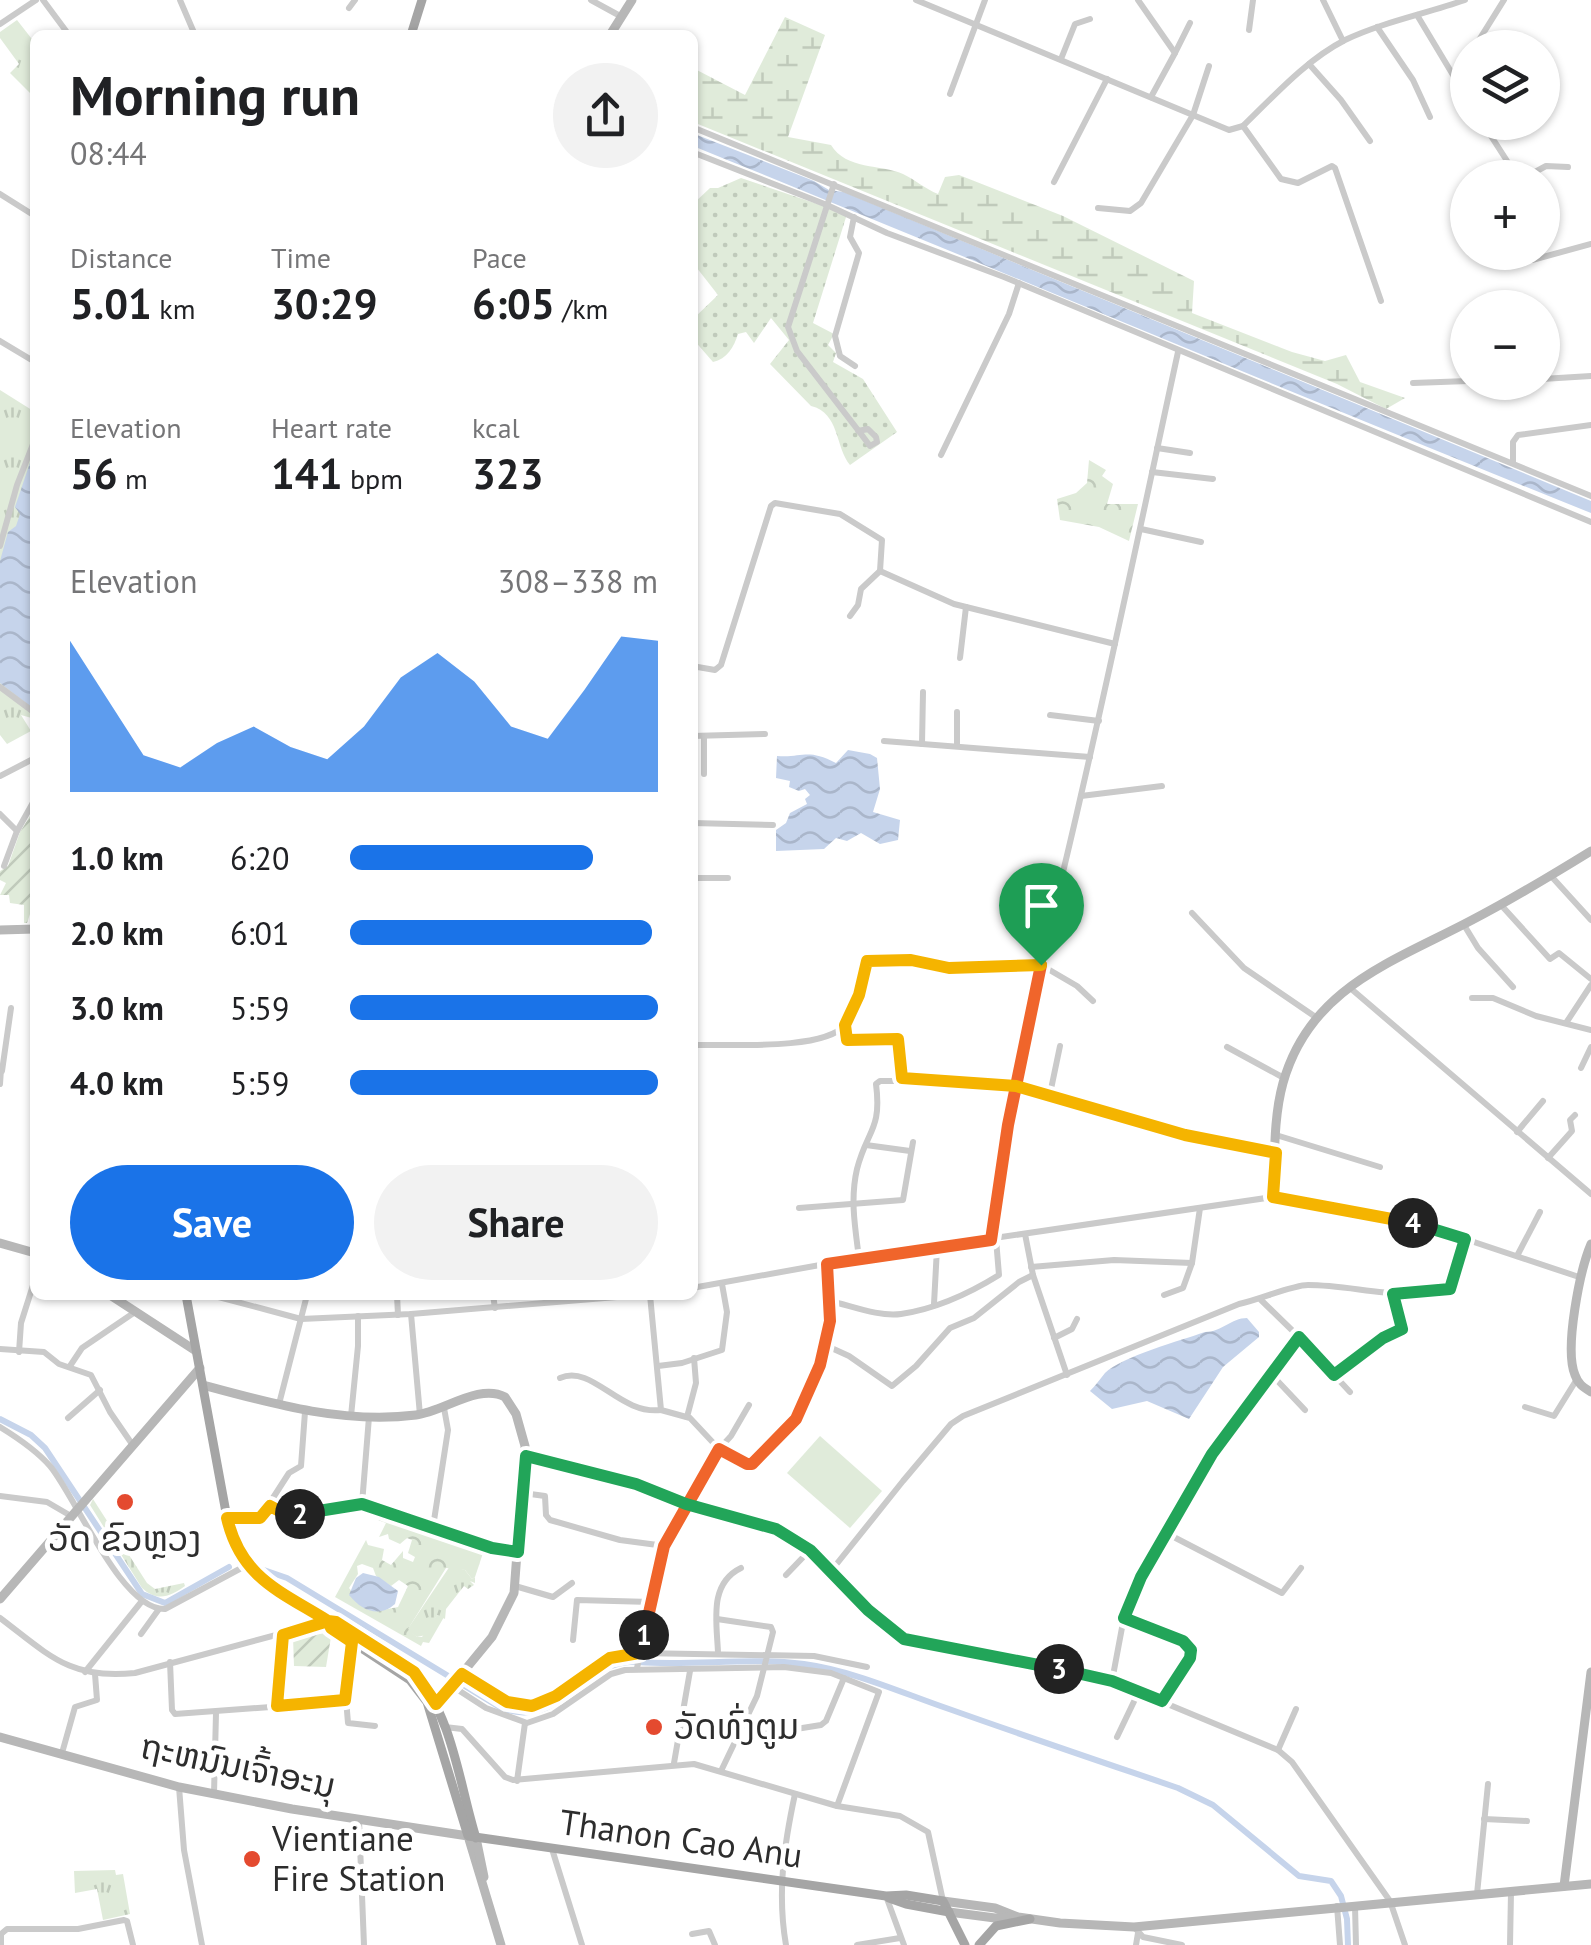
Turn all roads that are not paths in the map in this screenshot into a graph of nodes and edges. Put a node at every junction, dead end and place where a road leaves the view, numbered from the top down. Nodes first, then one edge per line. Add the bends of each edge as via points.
1 (40, 0) edge
2 (180, 0) edge
3 (355, 0) edge
4 (422, 0) edge
5 (591, 0) edge
6 (632, 0) edge
7 (916, 0) edge
8 (985, 0) edge
9 (1253, 0) edge
10 (1323, 0) edge
11 (1464, 0) edge
12 (1504, 0) edge
13 (1141, 1) edge
14 (348, 8) dead end
15 (1416, 15) junction
16 (622, 17) junction
17 (1090, 19) dead end
18 (977, 23) junction
19 (0, 24) edge
20 (1190, 24) dead end
21 (1377, 27) junction
22 (65, 30) edge
23 (193, 30) edge
24 (412, 30) edge
25 (613, 30) edge
26 (1249, 30) dead end
27 (1485, 30) edge
28 (1344, 41) junction
29 (1174, 53) junction
30 (1061, 59) junction
31 (1309, 64) junction
32 (1209, 66) dead end
33 (1450, 72) edge
34 (1107, 78) junction
35 (950, 94) dead end
36 (1150, 97) junction
37 (1193, 115) junction
38 (1430, 117) dead end
39 (1243, 126) junction
40 (698, 130) edge
41 (1370, 140) dead end
42 (698, 154) edge
43 (1560, 167) edge
44 (1568, 167) dead end
45 (1054, 182) dead end
46 (833, 186) junction
47 (0, 194) edge
48 (827, 202) junction
49 (1098, 208) dead end
50 (30, 213) edge
51 (854, 218) junction
52 (1591, 244) edge
53 (1560, 252) edge
54 (1019, 283) junction
55 (1381, 301) dead end
56 (0, 341) edge
57 (1178, 352) junction
58 (30, 359) edge
59 (855, 366) dead end
60 (1591, 376) edge
61 (1560, 378) edge
62 (1450, 382) edge
63 (1413, 383) dead end
64 (1591, 425) edge
65 (858, 431) dead end
66 (1157, 448) junction
67 (30, 452) edge
68 (1190, 452) dead end
69 (941, 455) dead end
70 (1513, 464) junction
71 (1152, 472) junction
72 (1213, 479) dead end
73 (1591, 496) edge
74 (1591, 522) edge
75 (1141, 529) junction
76 (1201, 542) dead end
77 (0, 546) edge
78 (880, 571) junction
79 (966, 608) junction
80 (850, 616) dead end
81 (1115, 644) junction
82 (960, 658) dead end
83 (698, 667) edge
84 (0, 687) edge
85 (923, 692) dead end
86 (30, 709) edge
87 (956, 712) dead end
88 (1050, 715) dead end
89 (1099, 722) junction
90 (765, 734) dead end
91 (698, 736) edge
92 (704, 736) junction
93 (884, 742) dead end
94 (922, 744) junction
95 (957, 746) junction
96 (1090, 757) junction
97 (30, 761) edge
98 (704, 774) dead end
99 (0, 776) edge
100 (1162, 786) dead end
101 (1081, 796) junction
102 (30, 809) edge
103 (0, 814) edge
104 (698, 823) edge
105 (773, 825) dead end
106 (17, 831) junction
107 (1591, 851) edge
108 (5, 866) edge
109 (1551, 876) junction
110 (698, 878) edge
111 (728, 878) dead end
112 (1501, 906) junction
113 (1192, 913) dead end
114 (1591, 920) edge
115 (1464, 925) junction
116 (30, 928) edge
117 (0, 930) edge
118 (1041, 965) junction
119 (1591, 982) edge
120 (1348, 986) junction
121 (1513, 987) dead end
122 (1472, 998) dead end
123 (1094, 1001) dead end
124 (11, 1008) dead end
125 (1317, 1018) junction
126 (1566, 1023) junction
127 (845, 1025) junction
128 (1591, 1030) edge
129 (698, 1044) edge
130 (1060, 1046) dead end
131 (1226, 1047) dead end
132 (1591, 1047) edge
133 (1581, 1068) dead end
134 (1, 1070) edge
135 (902, 1078) junction
136 (1284, 1078) junction
137 (0, 1084) edge
138 (1016, 1086) junction
139 (1050, 1094) junction
140 (1544, 1101) dead end
141 (1575, 1115) dead end
142 (1517, 1132) junction
143 (1276, 1134) junction
144 (913, 1142) dead end
145 (866, 1146) junction
146 (910, 1151) junction
147 (1276, 1153) junction
148 (1548, 1158) junction
149 (1380, 1166) dead end
150 (1591, 1194) edge
151 (1273, 1197) junction
152 (852, 1206) junction
153 (799, 1208) dead end
154 (1200, 1208) junction
155 (1540, 1212) dead end
156 (1025, 1234) junction
157 (1465, 1239) junction
158 (994, 1240) junction
159 (0, 1243) edge
160 (1591, 1244) edge
161 (936, 1248) junction
162 (30, 1251) edge
163 (1517, 1256) junction
164 (859, 1258) junction
165 (827, 1264) junction
166 (1192, 1264) junction
167 (1032, 1271) junction
168 (1579, 1277) junction
169 (722, 1284) junction
170 (698, 1287) edge
171 (30, 1294) edge
172 (1393, 1294) junction
173 (1164, 1295) dead end
174 (118, 1300) edge
175 (187, 1300) edge
176 (230, 1300) edge
177 (306, 1300) edge
178 (397, 1300) edge
179 (494, 1300) edge
180 (585, 1300) edge
181 (651, 1300) edge
182 (1260, 1300) junction
183 (830, 1301) junction
184 (934, 1304) junction
185 (495, 1308) junction
186 (136, 1312) junction
187 (398, 1314) junction
188 (411, 1314) junction
189 (358, 1316) junction
190 (300, 1319) junction
191 (1076, 1319) dead end
192 (1299, 1337) junction
193 (1054, 1338) junction
194 (827, 1346) junction
195 (0, 1350) edge
196 (196, 1351) junction
197 (19, 1352) junction
198 (694, 1358) junction
199 (70, 1366) junction
200 (658, 1366) junction
201 (200, 1368) junction
202 (1271, 1374) junction
203 (1067, 1375) junction
204 (1334, 1375) junction
205 (560, 1378) dead end
206 (1576, 1379) junction
207 (204, 1384) junction
208 (100, 1390) junction
209 (1350, 1392) dead end
210 (1591, 1392) edge
211 (278, 1404) junction
212 (749, 1405) dead end
213 (1526, 1407) dead end
214 (444, 1408) junction
215 (661, 1410) junction
216 (1305, 1410) dead end
217 (305, 1412) junction
218 (420, 1415) junction
219 (351, 1416) junction
220 (369, 1416) junction
221 (687, 1417) junction
222 (68, 1418) dead end
223 (0, 1427) edge
224 (132, 1444) junction
225 (719, 1449) junction
226 (526, 1456) junction
227 (523, 1493) junction
228 (0, 1496) edge
229 (362, 1504) junction
230 (686, 1504) junction
231 (270, 1506) junction
232 (74, 1514) junction
233 (227, 1518) junction
234 (433, 1527) junction
235 (1166, 1533) junction
236 (664, 1546) junction
237 (810, 1550) junction
238 (518, 1552) junction
239 (247, 1565) junction
240 (741, 1568) dead end
241 (1301, 1568) dead end
242 (830, 1571) junction
243 (786, 1575) dead end
244 (572, 1583) dead end
245 (515, 1586) junction
246 (0, 1599) edge
247 (142, 1601) junction
248 (651, 1602) junction
249 (159, 1609) junction
250 (0, 1618) edge
251 (1124, 1618) junction
252 (717, 1619) junction
253 (328, 1621) junction
254 (141, 1634) dead end
255 (283, 1635) junction
256 (574, 1640) dead end
257 (352, 1642) junction
258 (639, 1653) junction
259 (718, 1654) junction
260 (767, 1661) junction
261 (170, 1662) junction
262 (867, 1667) dead end
263 (637, 1668) junction
264 (690, 1670) junction
265 (85, 1672) junction
266 (1591, 1672) edge
267 (95, 1674) junction
268 (844, 1678) junction
269 (457, 1680) junction
270 (1112, 1681) junction
271 (1139, 1691) junction
272 (346, 1698) junction
273 (1162, 1701) junction
274 (436, 1704) junction
275 (277, 1706) junction
276 (1296, 1709) dead end
277 (216, 1713) junction
278 (525, 1723) junction
279 (744, 1724) junction
280 (375, 1726) dead end
281 (445, 1727) junction
282 (0, 1737) edge
283 (1117, 1737) dead end
284 (1278, 1750) junction
285 (62, 1754) junction
286 (674, 1764) junction
287 (721, 1771) junction
288 (518, 1781) junction
289 (1488, 1784) dead end
290 (178, 1787) junction
291 (214, 1794) junction
292 (795, 1794) junction
293 (837, 1806) junction
294 (1484, 1819) junction
295 (360, 1820) junction
296 (1527, 1821) dead end
297 (472, 1837) junction
298 (552, 1848) junction
299 (782, 1881) junction
300 (1591, 1884) edge
301 (1564, 1886) junction
302 (1511, 1891) junction
303 (1477, 1894) junction
304 (886, 1896) junction
305 (943, 1901) junction
306 (1390, 1901) junction
307 (1345, 1905) junction
308 (948, 1912) junction
309 (1018, 1916) junction
310 (1030, 1919) junction
311 (1136, 1930) junction
312 (692, 1934) dead end
313 (902, 1941) edge
314 (1, 1945) edge
315 (133, 1945) edge
316 (202, 1945) edge
317 (364, 1945) edge
318 (502, 1945) edge
319 (582, 1945) edge
320 (715, 1945) edge
321 (786, 1945) edge
322 (857, 1945) edge
323 (966, 1945) edge
324 (979, 1945) edge
325 (1136, 1945) edge
326 (1182, 1945) edge
327 (1340, 1945) edge
328 (1356, 1945) edge
329 (1405, 1945) edge
330 (1510, 1945) edge

1 - 19 street
1 - 22 street
2 - 23 street
3 - 14 street
4 - 24 main road
5 - 16 street
6 - 16 street
7 - 18 street
8 - 18 street
9 - 26 street
10 - 28 street
11 - 15 street
12 - 27 street
13 - 29 street
15 - 21 street
15 - 33 street
16 - 25 street
17 - 30 street via 1075,24
18 - 30 street
18 - 35 street
20 - 29 street
21 - 28 street
21 - 38 street
28 - 31 street
29 - 36 street
30 - 34 street
31 - 39 street
31 - 41 street
32 - 37 street
34 - 36 street
34 - 45 street
36 - 37 street
37 - 39 street via 1229,130
37 - 49 street via 1136,210
39 - 55 street via 1281,180 1298,183 1334,166
40 - 46 street
42 - 48 street
43 - 44 street
46 - 48 street
46 - 70 street
47 - 50 street
48 - 51 street
48 - 65 street via 788,326 797,351
51 - 54 street
51 - 59 street via 850,237 859,254 834,336 840,356
52 - 53 street
54 - 57 street
54 - 69 street
56 - 58 street
57 - 66 street
57 - 74 street
60 - 61 street
62 - 63 street
64 - 70 street via 1518,435
66 - 68 street
66 - 71 street
67 - 77 street
70 - 73 street
71 - 72 street
71 - 75 street
75 - 76 street
75 - 81 street
78 - 79 street
78 - 80 street via 862,588
78 - 83 street via 884,542 866,529 830,511 775,503 721,665
79 - 81 street
79 - 82 street
81 - 89 street
84 - 86 street
85 - 94 street
87 - 95 street
88 - 89 street
89 - 96 street
90 - 92 street
91 - 92 street
92 - 98 street
93 - 94 street
94 - 95 street
95 - 96 street
96 - 101 street
97 - 99 street
100 - 101 street
101 - 118 street
102 - 106 street
103 - 106 street
104 - 105 street
106 - 108 street
107 - 109 street
109 - 112 street
109 - 114 street
110 - 111 street
112 - 115 street
112 - 119 street via 1550,959 1559,953
113 - 125 street via 1244,968
115 - 120 street
115 - 121 street
116 - 117 street
118 - 123 street
118 - 127 street via 949,968 867,961
118 - 138 street
119 - 126 street
120 - 125 street
120 - 142 street
122 - 126 street via 1493,998
124 - 134 street
125 - 136 street
126 - 128 street
127 - 129 street via 820,1040
127 - 135 street via 848,1042 898,1039
130 - 139 street
131 - 136 street
132 - 133 street
134 - 137 street
135 - 138 street
135 - 145 street via 876,1082 879,1111
136 - 143 street
138 - 139 street
138 - 158 street
139 - 147 street via 1185,1135
140 - 142 street
141 - 148 street via 1572,1131
142 - 148 street
143 - 147 street
143 - 149 street
144 - 146 street
145 - 146 street
145 - 152 street
146 - 152 street via 903,1200
147 - 151 street
148 - 150 street
151 - 154 street
151 - 157 street
152 - 153 street
152 - 164 street
154 - 156 street
154 - 166 street
155 - 163 street
156 - 158 street
156 - 167 street
157 - 163 street
157 - 172 street via 1450,1289
158 - 161 street
158 - 184 street via 999,1276
159 - 162 street
160 - 168 street
161 - 164 street
161 - 184 street
163 - 168 street
164 - 165 street
165 - 169 street
165 - 183 street
166 - 167 street via 1114,1260
166 - 173 street via 1183,1288
167 - 193 street
167 - 194 street via 974,1318 950,1328 892,1386
168 - 206 street
169 - 170 street
169 - 198 street via 725,1346
171 - 197 street
172 - 182 street via 1304,1284
172 - 204 street via 1402,1329
174 - 186 street
175 - 196 main road
176 - 190 street
177 - 190 street
178 - 187 street
179 - 185 street
180 - 185 street
181 - 200 street
182 - 192 street
182 - 203 street
183 - 184 street via 900,1314
183 - 194 street
185 - 188 street
186 - 196 street
186 - 199 street via 82,1348
187 - 188 street
187 - 189 street
188 - 218 street
189 - 190 street
189 - 219 street
190 - 211 street
191 - 193 street
192 - 202 street
192 - 204 street
193 - 203 street
194 - 225 street via 796,1419 752,1464
195 - 197 street
196 - 201 main road
197 - 199 street via 44,1352
198 - 200 street
198 - 221 street
199 - 208 street via 91,1375
200 - 215 street
201 - 207 main road
201 - 224 street
202 - 216 street
202 - 235 street via 1212,1454
203 - 242 street via 952,1424
204 - 209 street
205 - 215 street via 581,1376 630,1407
206 - 210 street
206 - 213 street via 1554,1416
207 - 211 street
207 - 233 main road
208 - 222 street
208 - 224 street
211 - 217 street
212 - 225 street
214 - 218 street
214 - 226 street via 488,1393 504,1397 516,1414
214 - 234 street via 448,1430
215 - 221 street
217 - 219 street
217 - 231 street via 302,1464
218 - 220 street
219 - 220 street
220 - 229 street
221 - 225 street
223 - 232 street via 51,1467
224 - 232 street
225 - 230 street
226 - 227 street
226 - 230 street
227 - 236 street via 544,1496 550,1520
227 - 238 street
228 - 232 street via 47,1502
229 - 231 street via 294,1516
229 - 234 street
230 - 236 street
230 - 237 street via 776,1529
231 - 233 street via 260,1518
232 - 246 street
232 - 247 street
233 - 239 main road
234 - 238 street
235 - 241 street via 1282,1593
235 - 251 street
236 - 248 street
237 - 242 street
237 - 243 street
238 - 245 street
239 - 249 street
239 - 253 main road
240 - 252 street via 718,1591
242 - 270 street via 904,1639
244 - 245 street via 553,1597
245 - 269 street via 492,1638
247 - 249 street
247 - 265 street
248 - 256 street via 578,1599
248 - 258 street
249 - 254 street
250 - 265 street via 66,1666
251 - 270 street
251 - 273 street via 1191,1650
252 - 259 street
252 - 260 street via 771,1627
253 - 255 street
253 - 257 main road
253 - 274 main road via 414,1672
255 - 261 street
255 - 275 street
257 - 272 street
257 - 297 main road via 410,1680 427,1702
258 - 259 street
258 - 263 street
258 - 269 street via 610,1658 532,1706
259 - 260 street
260 - 262 street via 814,1656
260 - 264 street
260 - 268 street
260 - 279 street
261 - 267 street via 135,1673
261 - 277 street via 173,1712
263 - 264 street
263 - 278 street via 610,1674 553,1714
264 - 286 street
265 - 267 street
266 - 301 street
267 - 285 street via 97,1700 74,1707
268 - 279 street via 823,1724 776,1734
268 - 293 street via 879,1692
269 - 274 street
269 - 278 street via 486,1708
270 - 271 street
271 - 273 street
271 - 283 street
272 - 275 street
272 - 280 street via 346,1722
273 - 284 street
274 - 281 main road
275 - 277 street
276 - 284 street
277 - 291 street
278 - 288 street
279 - 287 street
281 - 288 street via 462,1728 505,1777
281 - 297 main road
282 - 285 street, ຖະຫນົນເຈົ້າອະນຸ
284 - 306 street
285 - 290 street, ຖະຫນົນເຈົ້າອະນຸ
286 - 287 street
286 - 288 street
287 - 292 street
289 - 294 street
290 - 291 street, ຖະຫນົນເຈົ້າອະນຸ
290 - 316 street
291 - 295 street, ຖະຫນົນເຈົ້າອະນຸ
292 - 293 street
292 - 299 street
293 - 305 street via 900,1816 924,1828
294 - 296 street
294 - 303 street
295 - 297 street, ຖະຫນົນເຈົ້າອະນຸ
295 - 317 street
297 - 298 main road, Thanon Cao Anu
297 - 318 street
298 - 299 main road, Thanon Cao Anu
298 - 319 street
299 - 304 main road, Thanon Cao Anu
299 - 321 street
300 - 301 street, Thanon Cao Anu
301 - 302 street, Thanon Cao Anu
302 - 303 street, Thanon Cao Anu
302 - 330 street
303 - 306 street, Thanon Cao Anu
304 - 305 main road, Thanon Cao Anu
304 - 308 main road, Thanon Cao Anu
304 - 313 street
305 - 308 main road
305 - 309 street, Thanon Cao Anu
306 - 307 street, Thanon Cao Anu
306 - 329 street
307 - 311 street, Thanon Cao Anu
307 - 327 street
307 - 328 street
308 - 309 street, Thanon Cao Anu
308 - 323 main road
309 - 310 street, Thanon Cao Anu
310 - 311 street, Thanon Cao Anu
310 - 324 main road via 996,1926
311 - 325 street
311 - 326 street
312 - 320 street via 709,1931
313 - 322 street
314 - 315 street via 6,1929 78,1929 126,1920

